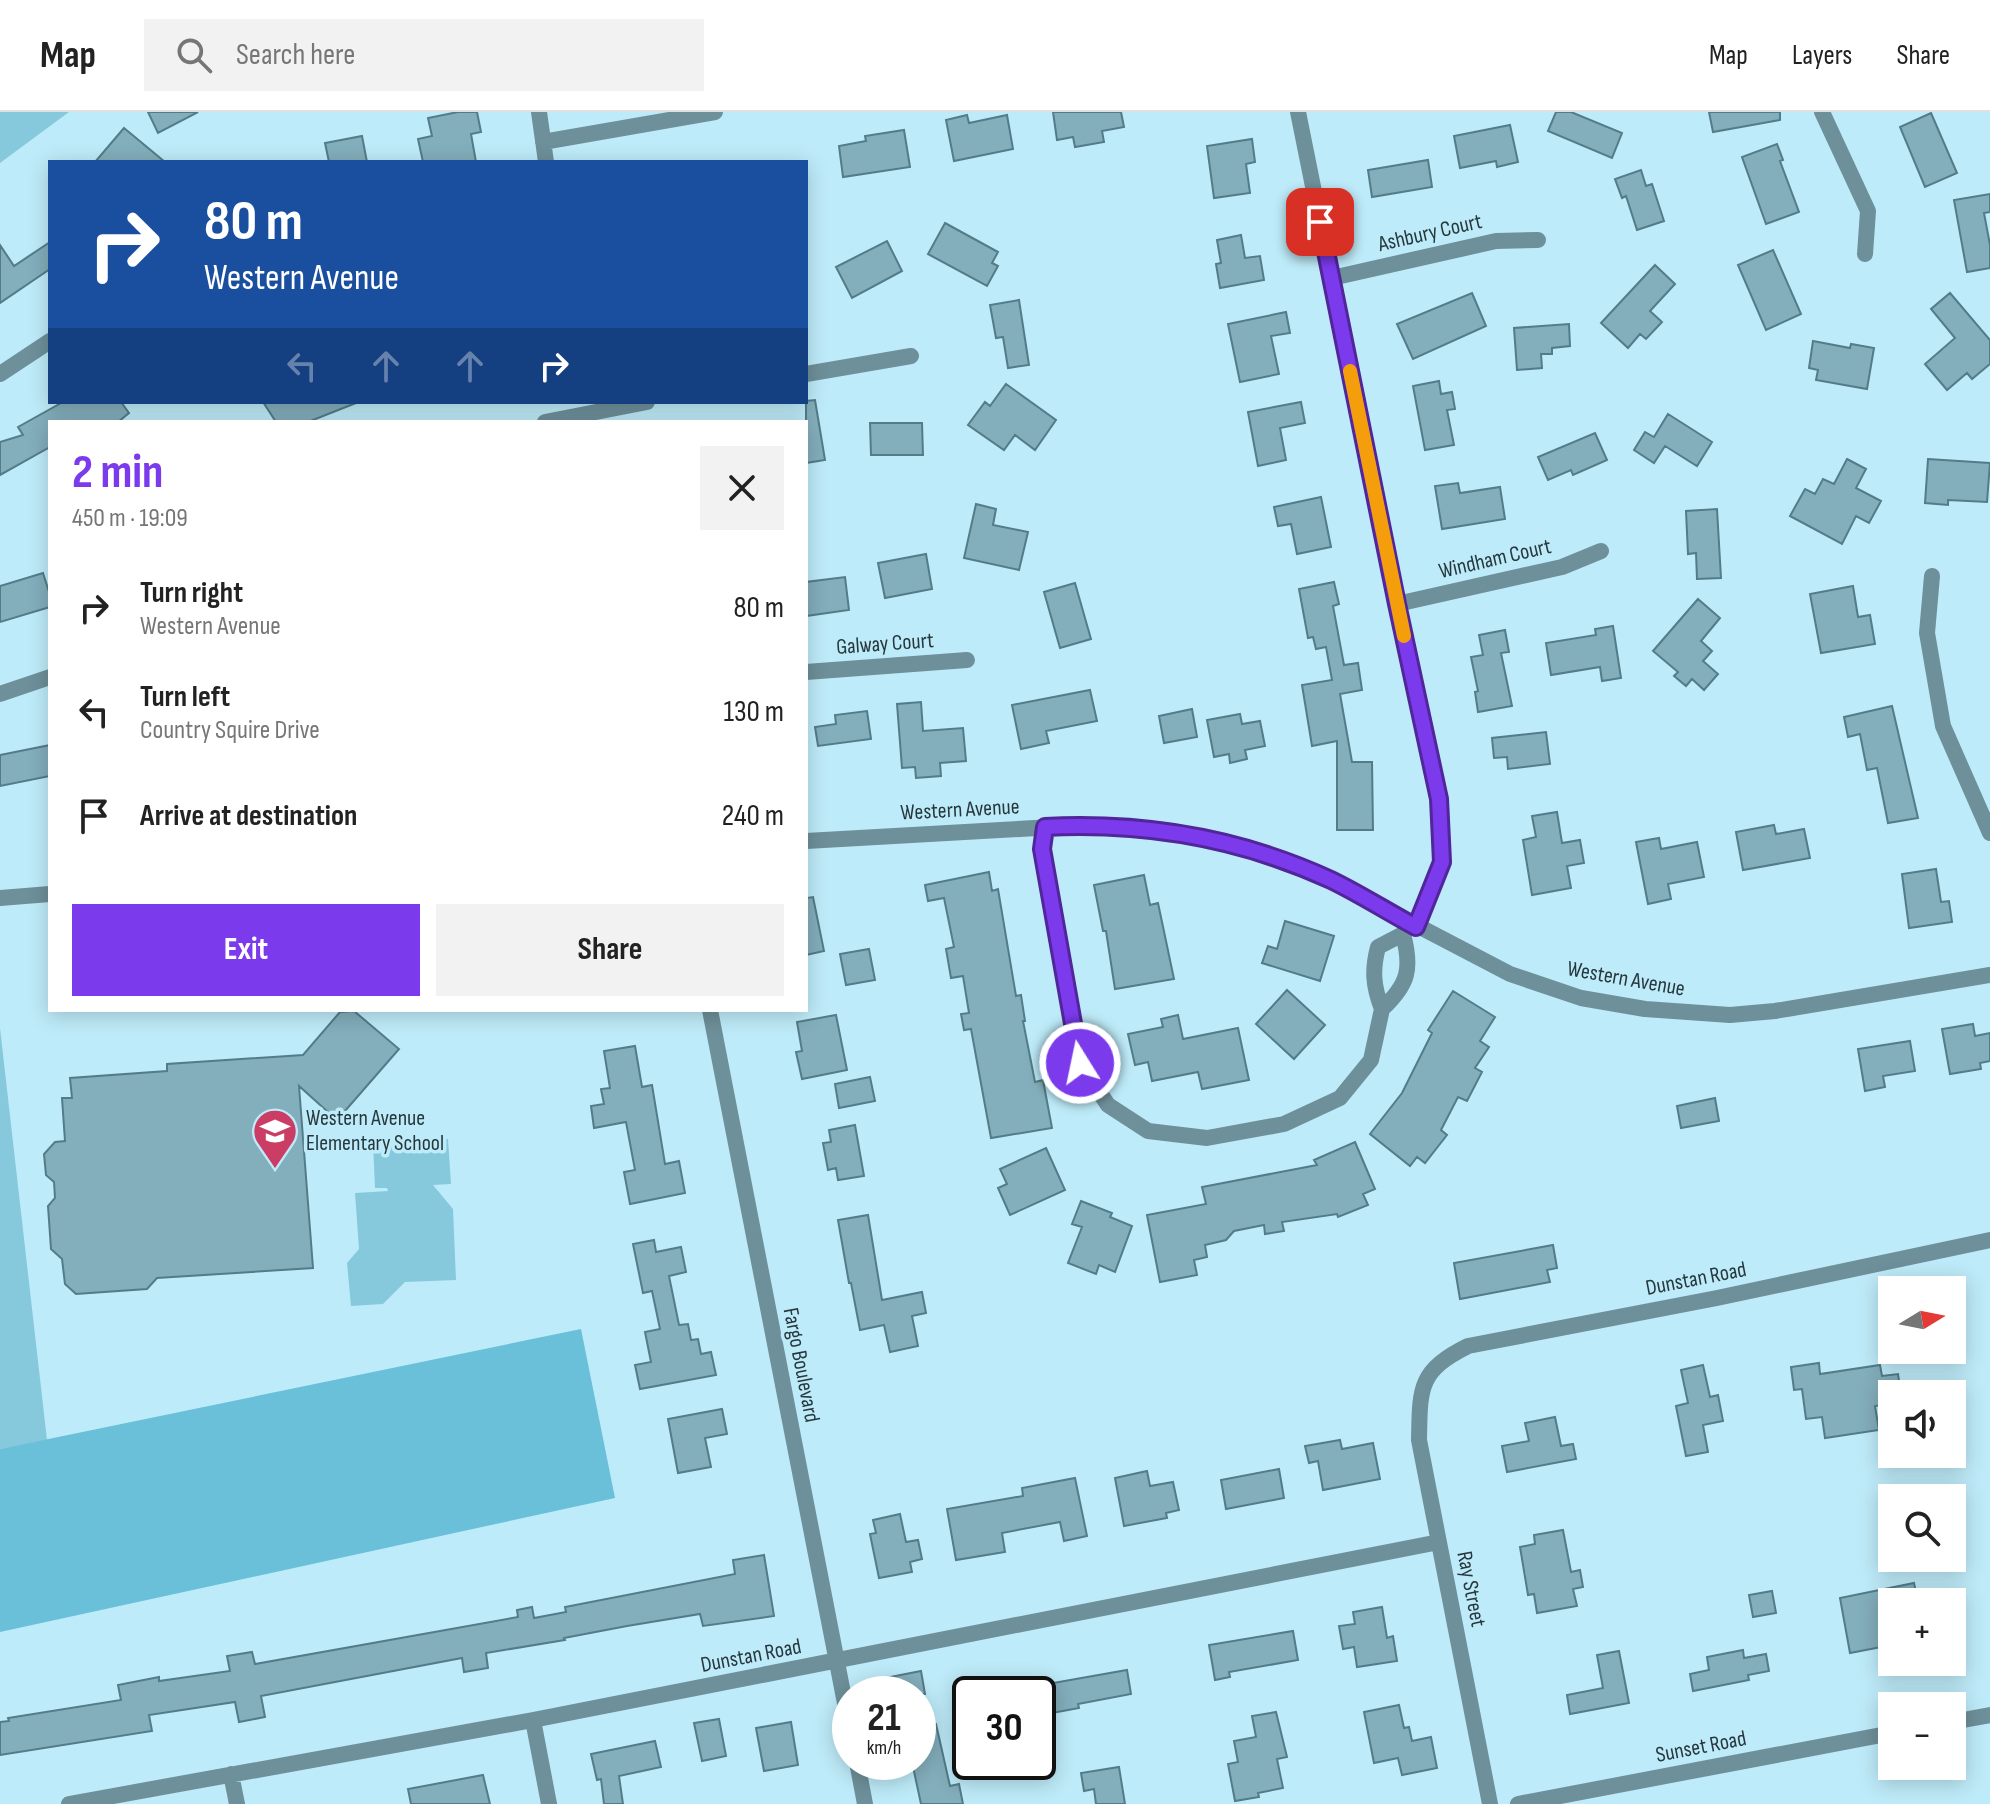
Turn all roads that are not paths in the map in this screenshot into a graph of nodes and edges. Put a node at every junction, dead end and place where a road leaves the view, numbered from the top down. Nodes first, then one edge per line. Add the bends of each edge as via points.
1 (539, 112) edge
2 (715, 112) edge
3 (1298, 112) edge
4 (1822, 112) edge
5 (543, 142) junction
6 (546, 160) edge
7 (1538, 240) dead end
8 (1865, 254) dead end
9 (1332, 278) junction
10 (48, 342) edge
11 (911, 356) dead end
12 (0, 374) edge
13 (808, 374) edge
14 (636, 404) edge
15 (591, 412) edge
16 (554, 420) edge
17 (1601, 551) dead end
18 (1932, 576) dead end
19 (1397, 604) junction
20 (967, 660) dead end
21 (808, 672) edge
22 (48, 678) edge
23 (0, 694) edge
24 (1045, 827) junction
25 (1990, 833) edge
26 (808, 841) edge
27 (48, 894) edge
28 (0, 898) edge
29 (1416, 927) junction
30 (1990, 975) edge
31 (1382, 1009) dead end
32 (710, 1012) edge
33 (1990, 1240) edge
34 (1423, 1381) joint
35 (1439, 1542) junction
36 (836, 1662) junction
37 (839, 1676) edge
38 (1990, 1715) edge
39 (1966, 1719) edge
40 (533, 1720) junction
41 (1878, 1736) edge
42 (231, 1774) junction
43 (860, 1780) edge
44 (69, 1804) edge
45 (237, 1804) edge
46 (549, 1804) edge
47 (865, 1804) edge
48 (1490, 1804) edge
49 (1518, 1804) edge

1 - 5 street
2 - 5 street
3 - 9 street
4 - 8 street via 1868,211
5 - 6 street
7 - 9 street, Ashbury Court via 1496,241
9 - 19 street
10 - 12 street
11 - 13 street
14 - 15 street
15 - 16 street
17 - 19 street, Windham Court via 1562,567
18 - 25 street via 1927,633 1943,726
19 - 29 street via 1439,799 1442,862
20 - 21 street, Galway Court
22 - 23 street
24 - 26 street, Western Avenue
24 - 29 street, Western Avenue via 1165,830 1241,847 1330,880
24 - 31 street via 1042,849 1080,1063 1108,1105 1148,1131 1207,1138 1284,1124 1340,1098 1371,1060
27 - 28 street
29 - 30 street, Western Avenue via 1510,974 1581,998 1645,1009 1730,1015 1775,1011
32 - 36 street, Fargo Boulevard
33 - 34 street, Dunstan Road via 1468,1346 1442,1359
34 - 35 street, Ray Street via 1419,1440
35 - 36 street, Dunstan Road
35 - 48 street, Ray Street
36 - 37 street, Fargo Boulevard
36 - 40 street, Dunstan Road
38 - 39 street
40 - 42 street, Dunstan Road
40 - 46 street
41 - 49 street, Sunset Road
42 - 44 street, Dunstan Road
42 - 45 street
43 - 47 street

